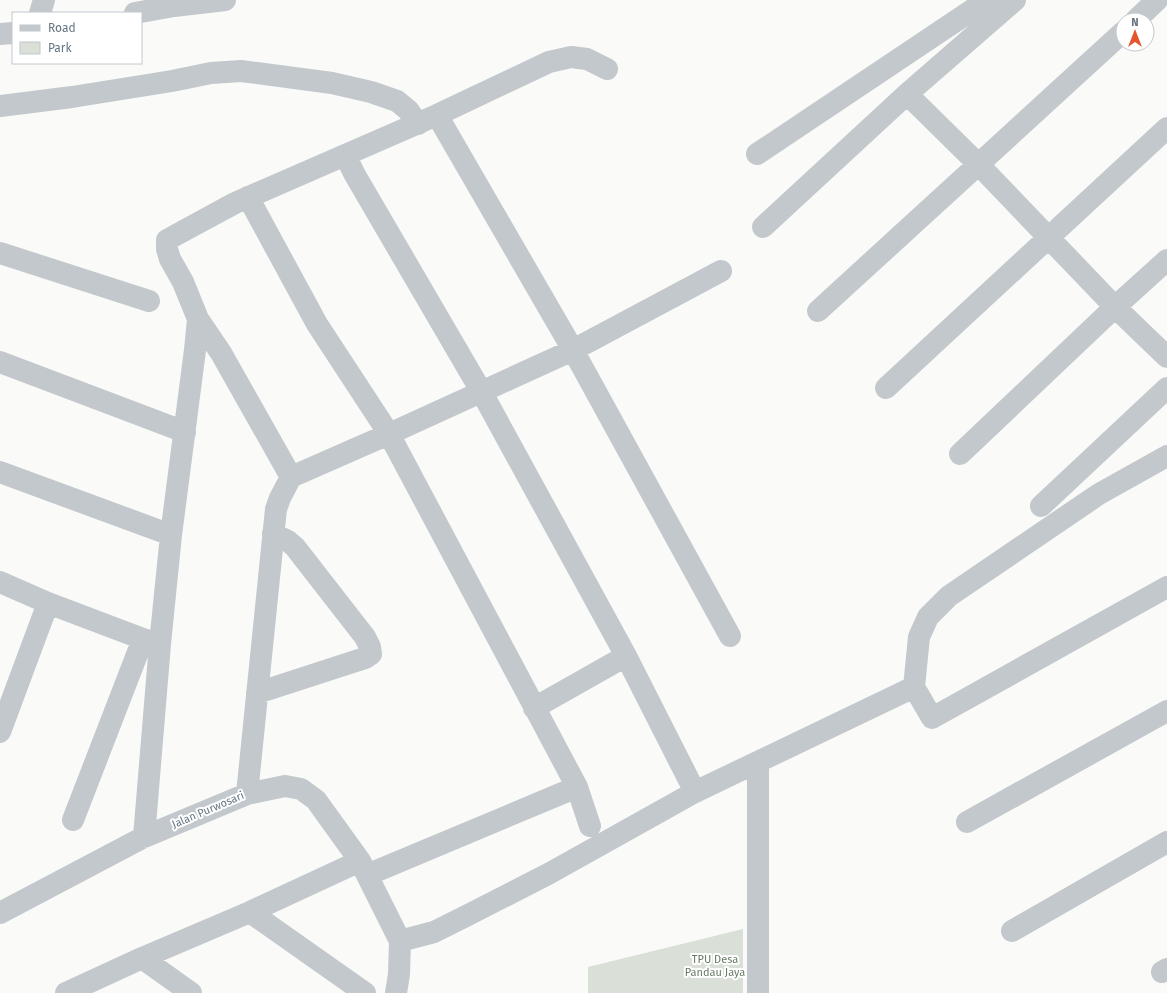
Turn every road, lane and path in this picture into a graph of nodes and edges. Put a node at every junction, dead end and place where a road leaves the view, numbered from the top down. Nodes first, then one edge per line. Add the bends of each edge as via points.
1 (44, 0) edge
2 (225, 0) edge
3 (987, 0) edge
4 (1015, 0) edge
5 (1157, 0) edge
6 (175, 3) edge
7 (40, 12) edge
8 (139, 12) edge
9 (1144, 12) edge
10 (12, 33) edge
11 (0, 34) edge
12 (1115, 39) edge
13 (608, 69) dead end
14 (907, 94) junction
15 (0, 106) edge
16 (428, 120) junction
17 (1167, 128) edge
18 (757, 154) dead end
19 (345, 155) junction
20 (979, 165) junction
21 (248, 197) junction
22 (763, 227) dead end
23 (1049, 238) junction
24 (0, 253) edge
25 (1167, 260) edge
26 (721, 271) dead end
27 (149, 301) dead end
28 (1115, 307) junction
29 (818, 311) dead end
30 (198, 318) junction
31 (573, 350) junction
32 (1167, 358) edge
33 (0, 362) edge
34 (886, 388) dead end
35 (1167, 388) edge
36 (481, 391) junction
37 (185, 432) junction
38 (389, 434) junction
39 (960, 454) dead end
40 (1167, 456) edge
41 (0, 472) edge
42 (291, 477) junction
43 (1041, 506) dead end
44 (273, 534) junction
45 (172, 535) junction
46 (0, 582) edge
47 (1167, 587) edge
48 (48, 603) junction
49 (730, 636) dead end
50 (151, 642) junction
51 (626, 656) junction
52 (914, 687) junction
53 (257, 693) junction
54 (534, 708) junction
55 (1167, 711) edge
56 (0, 732) edge
57 (758, 762) junction
58 (577, 787) junction
59 (695, 792) junction
60 (247, 794) junction
61 (73, 820) dead end
62 (967, 822) dead end
63 (590, 826) dead end
64 (144, 837) junction
65 (1167, 842) edge
66 (364, 868) junction
67 (250, 912) junction
68 (0, 913) edge
69 (1012, 931) dead end
70 (400, 940) junction
71 (142, 958) junction
72 (66, 993) edge
73 (191, 993) edge
74 (365, 993) edge
75 (396, 993) edge
76 (758, 993) edge

1 - 7 street
2 - 6 street
3 - 18 street
4 - 14 street
5 - 9 street
6 - 8 street
10 - 11 street
12 - 20 street
13 - 16 street via 587,59 571,57 549,62
14 - 20 street
14 - 22 street
15 - 16 street via 211,73 241,71 332,83 371,92 397,101
16 - 19 street
16 - 31 street
17 - 23 street
19 - 21 street
19 - 36 street
20 - 23 street
20 - 29 street
21 - 30 street via 167,240 170,259
21 - 38 street via 317,324
23 - 28 street
23 - 34 street
24 - 27 street
25 - 28 street
26 - 31 street
28 - 32 street
28 - 39 street
30 - 37 street
30 - 42 street via 221,353
31 - 36 street
31 - 49 street
33 - 37 street
35 - 43 street
36 - 38 street
36 - 51 street
37 - 45 street
38 - 42 street
38 - 54 street
40 - 52 street via 1099,494 949,596 928,617 919,637
41 - 45 street
42 - 44 street via 276,508
44 - 53 street
44 - 53 street via 295,547 365,637 371,654
45 - 50 street
46 - 48 street
47 - 52 street via 932,718
48 - 50 street
48 - 56 street
50 - 61 street
50 - 64 street
51 - 54 street
51 - 59 street
52 - 57 street
53 - 60 street
54 - 58 street
55 - 62 street
57 - 59 street
57 - 76 street
58 - 63 street
58 - 66 street
59 - 70 street via 550,873 470,914 434,932
60 - 64 street, Jalan Purwosari
60 - 66 street, Jalan Purwosari via 285,786 301,789 316,800
64 - 68 street, Jalan Purwosari
65 - 69 street
66 - 67 street
66 - 70 street, Jalan Purwosari
67 - 71 street
67 - 74 street
70 - 75 street
71 - 72 street
71 - 73 street

